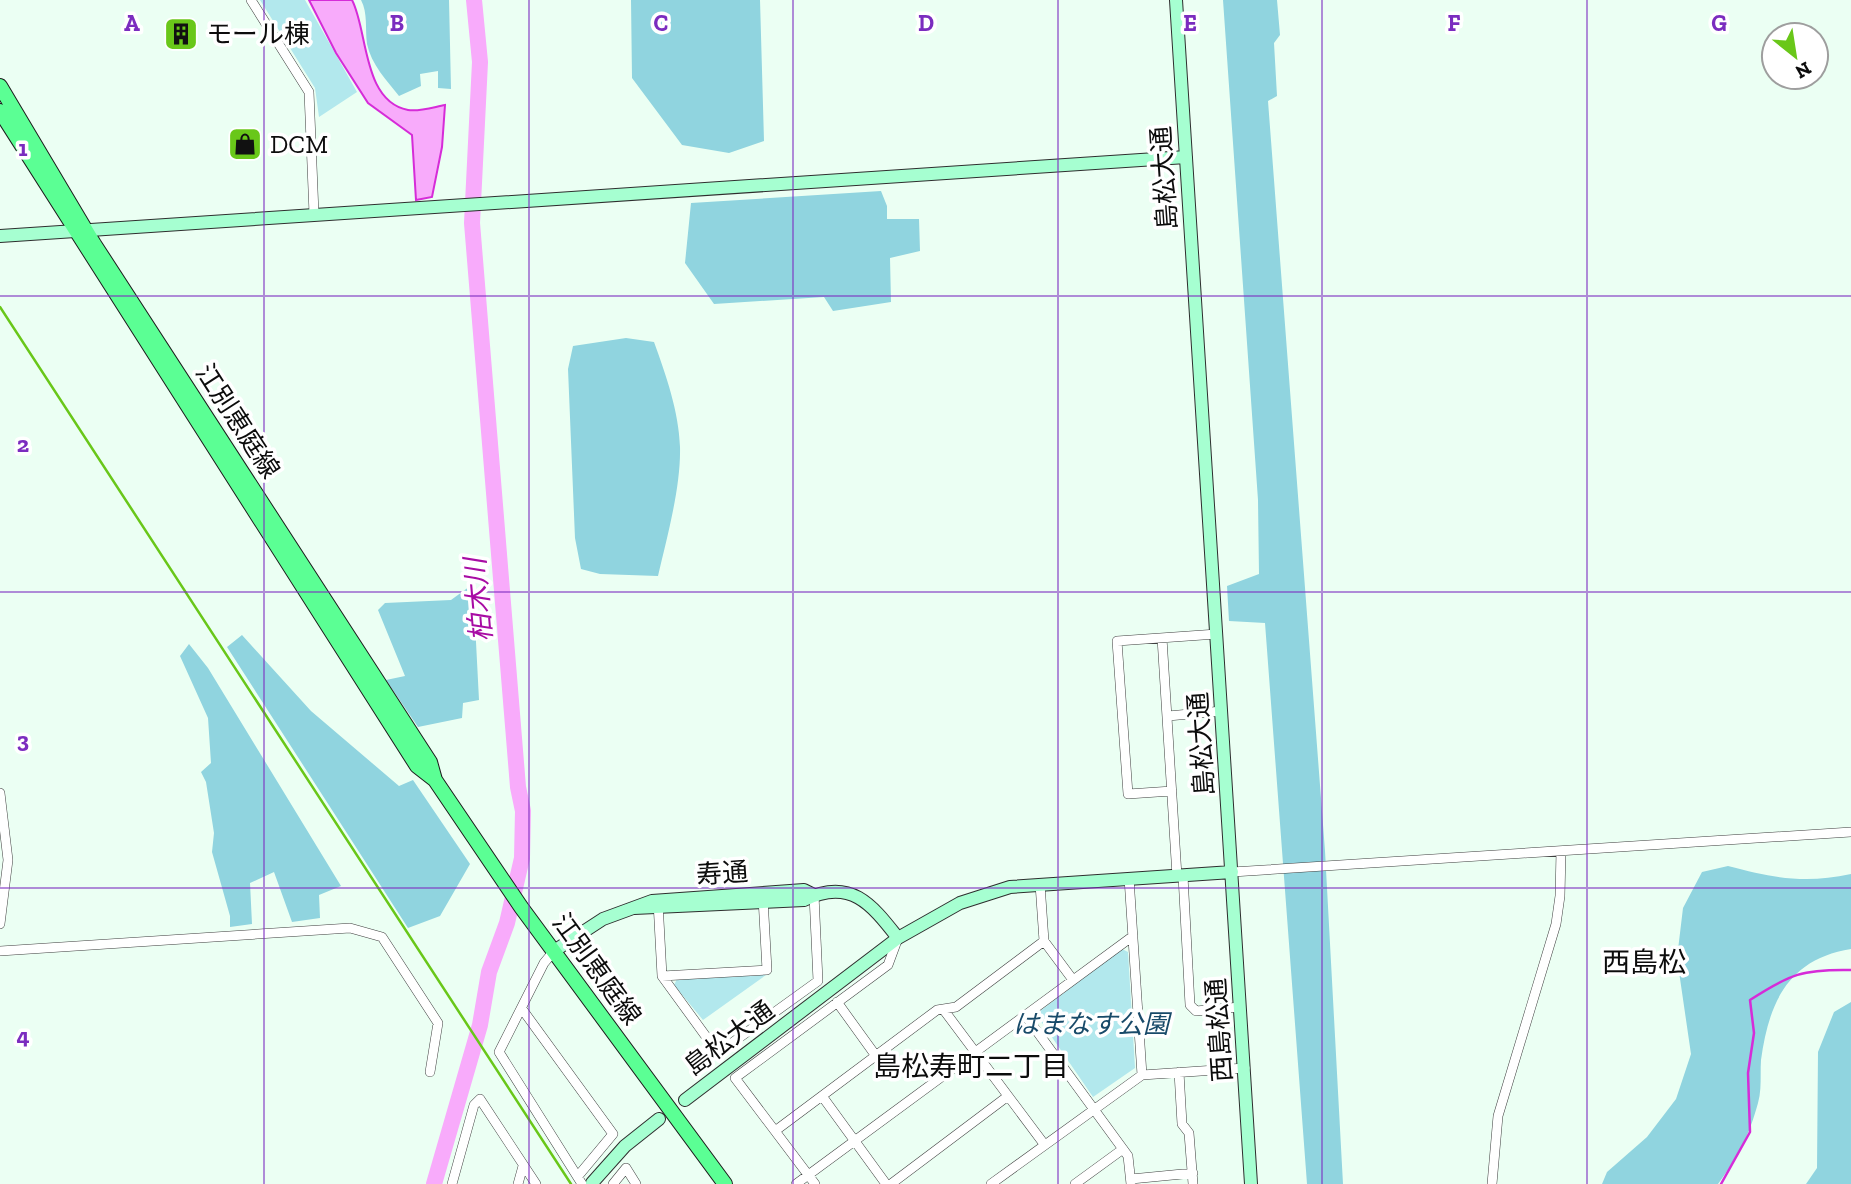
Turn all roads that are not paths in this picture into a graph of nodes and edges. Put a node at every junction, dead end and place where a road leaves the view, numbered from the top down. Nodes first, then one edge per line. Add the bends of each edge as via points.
1 (251, 0) edge
2 (1176, 0) edge
3 (0, 86) edge
4 (0, 111) edge
5 (1186, 157) junction
6 (314, 214) junction
7 (80, 230) junction
8 (0, 236) edge
9 (1217, 634) junction
10 (1162, 638) junction
11 (1222, 711) junction
12 (1167, 716) junction
13 (1172, 791) junction
14 (0, 793) edge
15 (1851, 832) edge
16 (1560, 851) junction
17 (1232, 872) junction
18 (1180, 876) junction
19 (1129, 878) junction
20 (1040, 884) junction
21 (814, 895) junction
22 (763, 897) junction
23 (658, 904) junction
24 (0, 924) edge
25 (1133, 936) junction
26 (898, 938) junction
27 (1044, 941) junction
28 (0, 951) edge
29 (554, 951) junction
30 (662, 976) junction
31 (1073, 980) junction
32 (838, 1002) junction
33 (1240, 1007) junction
34 (522, 1009) junction
35 (943, 1009) junction
36 (1025, 1015) junction
37 (976, 1052) junction
38 (876, 1056) junction
39 (1245, 1068) junction
40 (430, 1072) dead end
41 (1179, 1072) junction
42 (1142, 1074) junction
43 (822, 1096) junction
44 (1008, 1096) junction
45 (685, 1100) dead end
46 (1093, 1109) junction
47 (659, 1119) dead end
48 (775, 1131) junction
49 (854, 1141) junction
50 (1044, 1144) junction
51 (1123, 1149) junction
52 (523, 1166) junction
53 (1193, 1173) junction
54 (808, 1175) junction
55 (580, 1180) edge
56 (1131, 1182) edge
57 (592, 1183) edge
58 (452, 1184) edge
59 (518, 1184) edge
60 (536, 1184) edge
61 (613, 1184) edge
62 (636, 1184) edge
63 (725, 1184) edge
64 (796, 1184) edge
65 (815, 1184) edge
66 (888, 1184) edge
67 (991, 1184) edge
68 (1075, 1184) edge
69 (1193, 1184) edge
70 (1251, 1184) edge
71 (1492, 1184) edge

1 - 6 street via 309,92
2 - 5 street, 島松大通
3 - 7 main road, 江別恵庭線
4 - 7 main road, 江別恵庭線
5 - 6 street
5 - 9 street, 島松大通
6 - 7 street
7 - 8 street
7 - 29 main road, 江別恵庭線 via 430,762 435,780
9 - 10 street
9 - 11 street, 島松大通
10 - 12 street
10 - 13 street via 1117,641 1128,794
11 - 12 street
11 - 17 street, 島松大通
12 - 13 street
13 - 18 street
14 - 24 street via 8,860
15 - 16 street
16 - 17 street
16 - 71 street via 1556,924 1498,1116
17 - 18 street, 島松大通
17 - 33 street, 西島松通
18 - 19 street, 島松大通
18 - 33 street via 1190,1005 1196,1011
19 - 20 street, 島松大通
19 - 25 street
20 - 26 street, 島松大通 via 995,890 960,903
20 - 27 street
21 - 22 street, 寿通 via 804,890
21 - 26 street, 寿通 via 858,895
21 - 30 street via 818,981 718,1053
22 - 23 street, 寿通
22 - 30 street via 767,970
23 - 29 street, 寿通 via 603,919
23 - 30 street
25 - 31 street
25 - 42 street
26 - 32 street via 888,965
26 - 45 street, 島松大通
27 - 31 street
27 - 35 street via 956,1007
28 - 40 street via 350,928 382,937 438,1023
29 - 34 street
29 - 63 main road, 江別恵庭線
31 - 36 street
32 - 38 street
32 - 48 street via 735,1078
33 - 39 street, 西島松通
34 - 55 street via 499,1052
34 - 55 street via 613,1134
35 - 37 street
35 - 38 street
36 - 37 street
36 - 46 street
37 - 44 street
37 - 49 street
38 - 43 street
39 - 41 street
39 - 70 street, 西島松通
41 - 42 street
41 - 53 street via 1182,1124 1189,1133
42 - 46 street
43 - 48 street
43 - 49 street
44 - 50 street
44 - 66 street
46 - 50 street
46 - 51 street
47 - 57 street via 625,1146
48 - 54 street
49 - 54 street
49 - 66 street
50 - 67 street
51 - 56 street
51 - 68 street
52 - 58 street via 480,1099 474,1105
52 - 59 street
52 - 60 street
53 - 56 street
53 - 69 street
54 - 64 street
54 - 65 street
61 - 62 street via 626,1168

